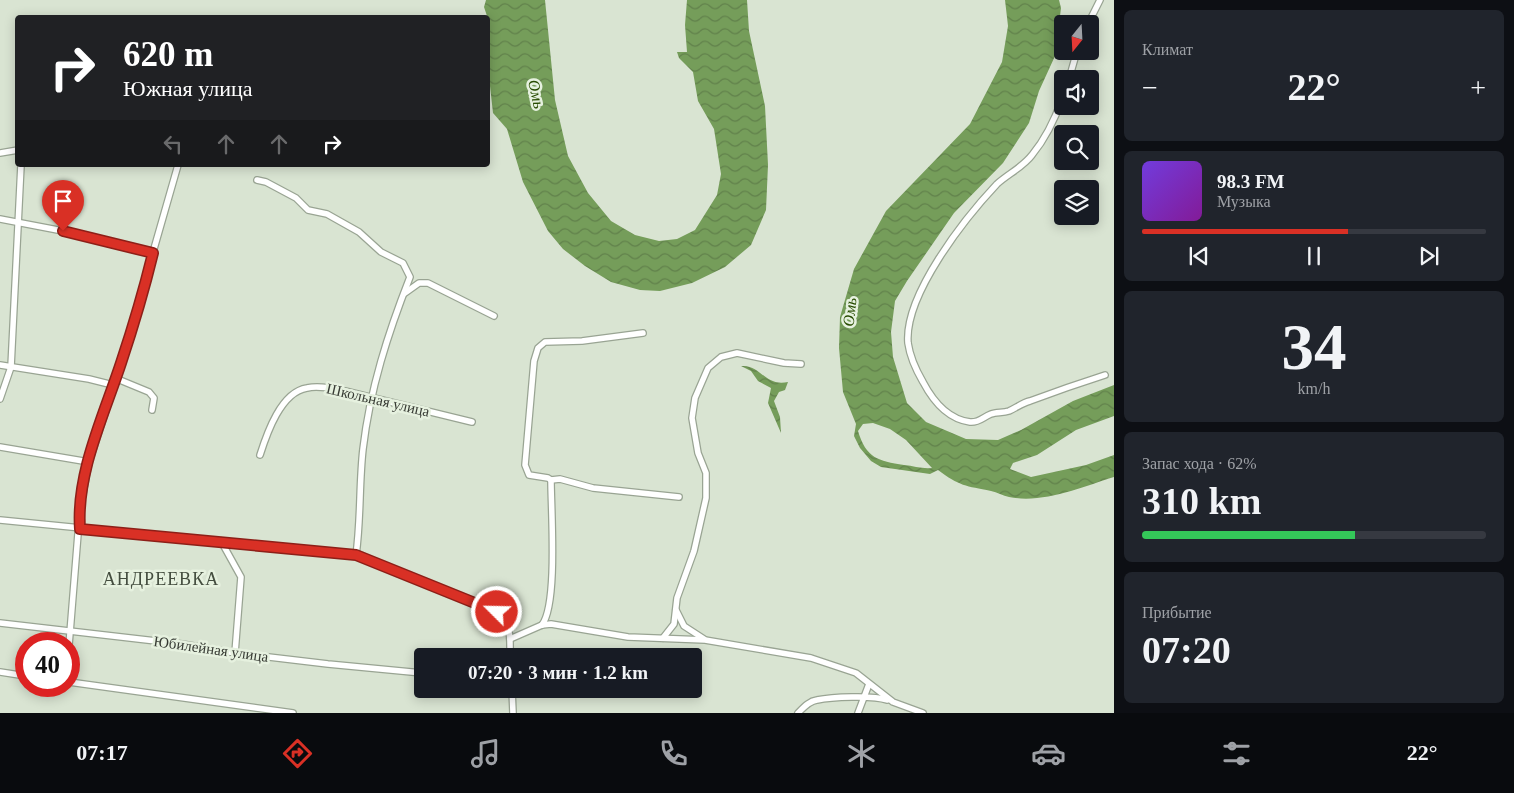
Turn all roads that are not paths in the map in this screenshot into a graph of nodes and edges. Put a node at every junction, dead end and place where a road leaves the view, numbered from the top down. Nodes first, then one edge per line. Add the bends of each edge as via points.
1 (1100, 0) edge
2 (1092, 15) edge
3 (1055, 115) edge
4 (15, 150) edge
5 (0, 153) edge
6 (21, 167) edge
7 (177, 167) edge
8 (257, 180) dead end
9 (0, 218) edge
10 (18, 221) junction
11 (153, 253) junction
12 (404, 294) junction
13 (494, 316) dead end
14 (643, 333) dead end
15 (801, 364) dead end
16 (0, 365) edge
17 (11, 367) junction
18 (1105, 375) dead end
19 (115, 378) junction
20 (112, 385) junction
21 (372, 398) junction
22 (0, 399) edge
23 (152, 410) dead end
24 (472, 422) dead end
25 (0, 447) edge
26 (260, 455) dead end
27 (89, 462) junction
28 (551, 480) junction
29 (679, 497) dead end
30 (0, 520) edge
31 (80, 529) junction
32 (221, 541) junction
33 (356, 555) junction
34 (675, 608) junction
35 (0, 623) edge
36 (542, 625) junction
37 (70, 631) junction
38 (663, 638) junction
39 (510, 639) junction
40 (706, 640) junction
41 (510, 648) edge
42 (235, 653) junction
43 (0, 672) edge
44 (414, 672) edge
45 (15, 674) edge
46 (80, 684) edge
47 (869, 684) junction
48 (512, 698) edge
49 (864, 698) junction
50 (893, 702) junction
51 (293, 713) edge
52 (513, 713) edge
53 (798, 713) edge
54 (858, 713) edge
55 (923, 713) edge

1 - 2 street
3 - 18 street via 1041,144 986,198 928,278 915,300 909,326 910,356 931,396 947,413 970,422
4 - 5 street
6 - 10 street
7 - 11 street
8 - 12 street via 296,198 308,210 327,214 358,232 381,252 403,263 410,277
9 - 10 street
10 - 11 street
10 - 17 street
11 - 19 street
12 - 13 street via 419,283 428,283
12 - 21 street via 378,368
14 - 28 street via 545,342 538,348 534,361 525,465 529,475
15 - 34 street via 737,353 720,357 708,368 695,398 692,418 698,453 706,472 706,498 696,544
16 - 17 street
17 - 20 street
17 - 22 street
19 - 20 street
19 - 23 street via 149,392 154,398
20 - 27 street
21 - 24 street, Школьная улица
21 - 26 street, Школьная улица via 326,387 301,389 282,407
21 - 33 street via 363,451
25 - 27 street
27 - 31 street via 80,509
28 - 29 street
28 - 36 street via 551,569 548,612
30 - 31 street
31 - 32 street
31 - 37 street
32 - 33 street
32 - 42 street via 241,577
33 - 39 street via 497,612 506,621
34 - 38 street via 673,628
34 - 40 street via 684,626
35 - 37 street, Юбилейная улица
36 - 38 street via 570,626 628,637
36 - 39 street
37 - 42 street, Юбилейная улица
38 - 40 street
39 - 41 street
40 - 47 street via 811,658 856,673
42 - 44 street, Юбилейная улица
43 - 45 street
46 - 51 street
47 - 49 street
47 - 50 street
48 - 52 street
49 - 50 street via 872,696
49 - 53 street via 817,700
49 - 54 street
50 - 55 street

